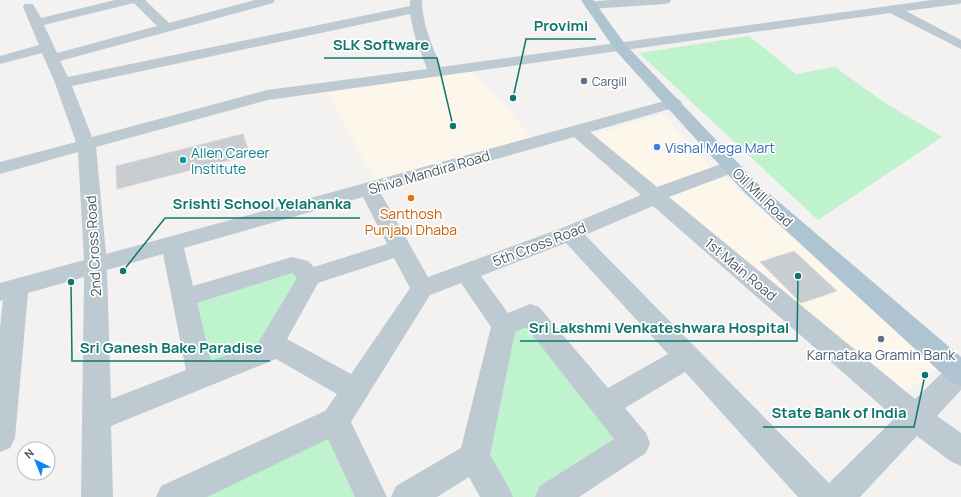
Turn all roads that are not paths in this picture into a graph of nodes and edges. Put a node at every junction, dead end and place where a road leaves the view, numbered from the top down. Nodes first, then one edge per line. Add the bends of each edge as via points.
1 (130, 0) edge
2 (138, 0) edge
3 (224, 0) edge
4 (269, 0) edge
5 (665, 0) edge
6 (959, 0) edge
7 (588, 2) edge
8 (416, 4) edge
9 (29, 7) dead end
10 (237, 9) junction
11 (892, 9) junction
12 (38, 23) junction
13 (166, 28) junction
14 (961, 44) edge
15 (620, 47) junction
16 (50, 53) junction
17 (0, 60) edge
18 (436, 72) junction
19 (63, 83) junction
20 (674, 103) junction
21 (578, 131) junction
22 (86, 145) junction
23 (731, 167) junction
24 (0, 168) edge
25 (368, 190) junction
26 (654, 196) junction
27 (570, 233) junction
28 (172, 244) junction
29 (400, 248) junction
30 (96, 265) junction
31 (466, 272) junction
32 (310, 277) junction
33 (422, 289) junction
34 (8, 290) edge
35 (184, 298) junction
36 (504, 326) junction
37 (272, 343) junction
38 (687, 357) junction
39 (960, 374) edge
40 (201, 377) junction
41 (356, 390) junction
42 (605, 405) junction
43 (1, 411) edge
44 (97, 418) junction
45 (916, 418) junction
46 (335, 421) junction
47 (0, 438) edge
48 (961, 451) edge
49 (474, 457) junction
50 (97, 497) edge
51 (172, 497) edge
52 (371, 497) edge
53 (407, 497) edge
54 (497, 497) edge
55 (551, 497) edge
56 (820, 497) edge
57 (838, 497) edge

1 - 12 street
2 - 13 street
3 - 10 street
4 - 10 street
5 - 7 street
6 - 11 street
7 - 15 main road, Oil Mill Road
8 - 18 street via 424,41
8 - 19 street
9 - 12 street, 2nd Cross Road
10 - 13 street
11 - 14 street
11 - 15 street
12 - 16 street, 2nd Cross Road
13 - 16 street
15 - 18 street
15 - 20 main road, Oil Mill Road
16 - 17 street
16 - 19 street, 2nd Cross Road
18 - 22 street via 267,95
19 - 22 street, 2nd Cross Road
20 - 21 street, Shiva Mandira Road
20 - 23 main road, Oil Mill Road
21 - 25 street, Shiva Mandira Road
21 - 26 street, 1st Main Road
22 - 24 street
22 - 30 street, 2nd Cross Road
23 - 26 street, 5th Cross Road
23 - 39 main road, Oil Mill Road via 751,188
25 - 28 street, Shiva Mandira Road
25 - 29 street
26 - 27 street, 5th Cross Road
26 - 45 street, 1st Main Road
27 - 31 street, 5th Cross Road
27 - 38 street
28 - 30 street, Shiva Mandira Road
28 - 35 street
29 - 32 street
29 - 33 street
30 - 34 street, Shiva Mandira Road
30 - 44 street, 2nd Cross Road
31 - 33 street, 5th Cross Road
31 - 36 street
32 - 35 street via 300,267 292,265
32 - 37 street
33 - 41 street
34 - 43 street
35 - 40 street
36 - 42 street via 530,314
36 - 49 street
37 - 40 street via 267,351
37 - 41 street
38 - 42 street
38 - 56 street
39 - 45 street
40 - 44 street
41 - 46 street
42 - 55 street via 635,442
43 - 47 street
44 - 50 street, 2nd Cross Road
45 - 48 street, 1st Main Road
45 - 57 street
46 - 51 street
46 - 52 street
49 - 53 street
49 - 54 street

